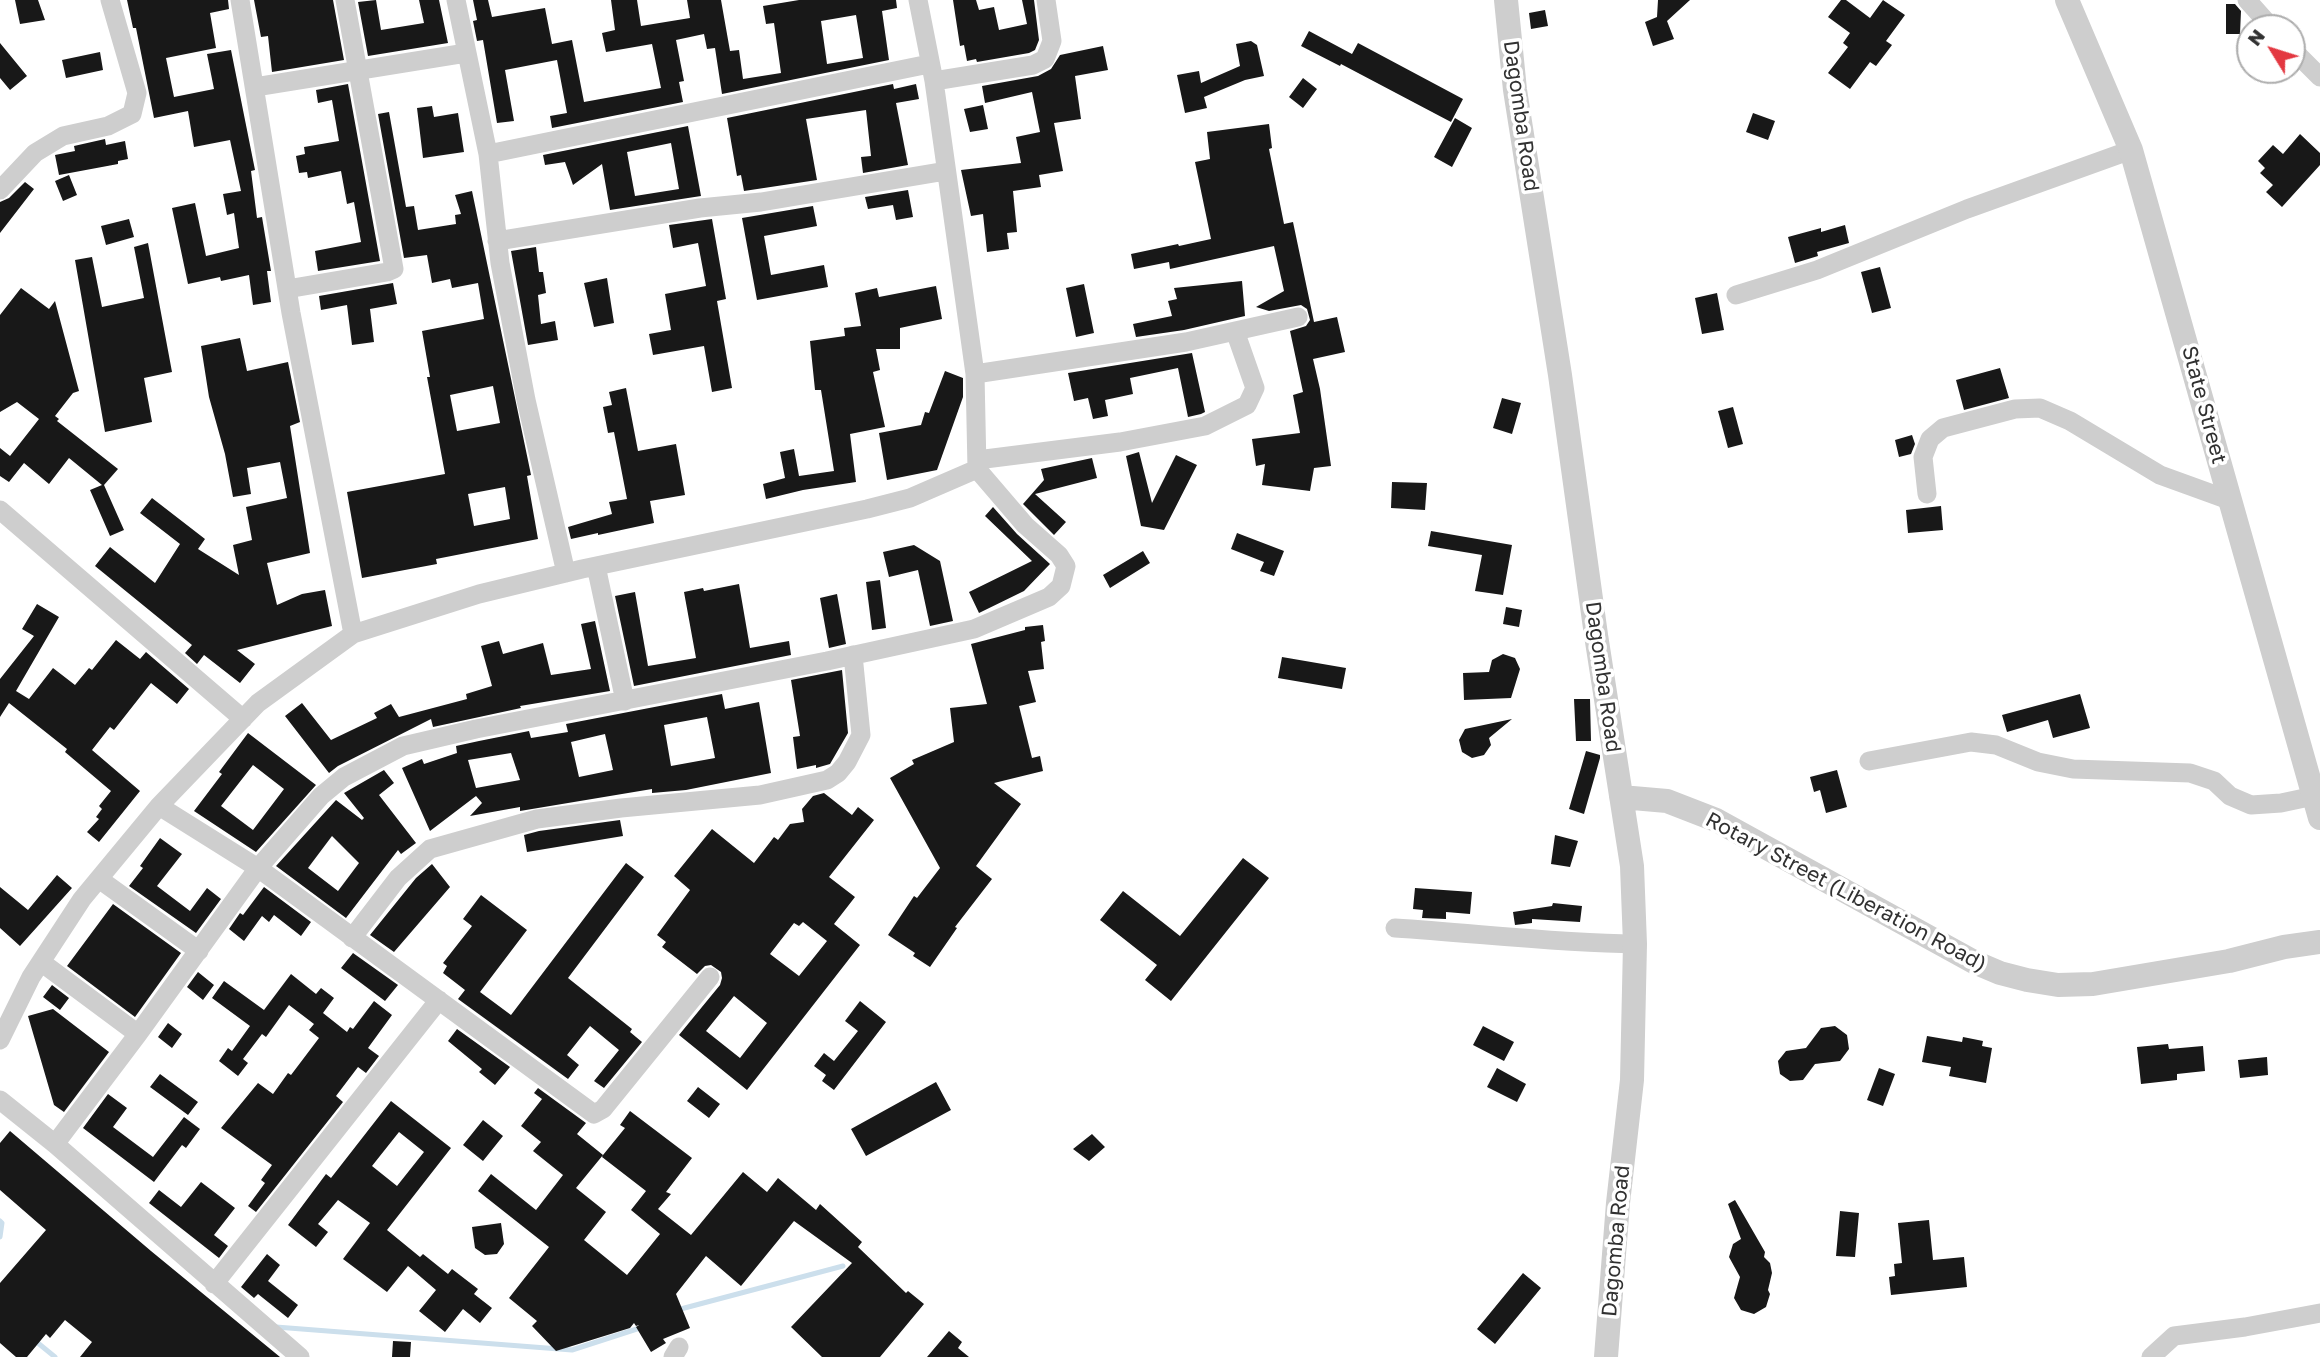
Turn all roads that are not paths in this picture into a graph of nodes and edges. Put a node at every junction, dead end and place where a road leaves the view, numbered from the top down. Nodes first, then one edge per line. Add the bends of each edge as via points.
1 (110, 0) edge
2 (240, 0) edge
3 (345, 0) edge
4 (456, 0) edge
5 (918, 0) edge
6 (1046, 0) edge
7 (1506, 0) edge
8 (2247, 0) edge
9 (2072, 2) edge
10 (2260, 14) edge
11 (466, 53) junction
12 (2306, 63) edge
13 (356, 70) junction
14 (931, 73) junction
15 (2320, 77) edge
16 (255, 87) junction
17 (2132, 150) junction
18 (488, 154) junction
19 (946, 171) junction
20 (0, 190) edge
21 (497, 241) junction
22 (287, 289) junction
23 (1736, 295) dead end
24 (1298, 317) dead end
25 (1235, 331) junction
26 (975, 374) junction
27 (977, 465) junction
28 (1927, 494) dead end
29 (2229, 500) junction
30 (0, 510) edge
31 (596, 566) junction
32 (566, 573) junction
33 (353, 634) junction
34 (853, 655) junction
35 (625, 701) junction
36 (243, 719) junction
37 (1869, 761) dead end
38 (1621, 797) junction
39 (159, 806) junction
40 (2317, 807) edge
41 (258, 868) junction
42 (99, 879) junction
43 (1395, 928) dead end
44 (352, 937) junction
45 (2320, 942) edge
46 (1635, 944) junction
47 (199, 951) junction
48 (41, 962) junction
49 (709, 977) dead end
50 (439, 1000) junction
51 (138, 1034) junction
52 (0, 1040) edge
53 (0, 1100) edge
54 (55, 1144) junction
55 (214, 1284) junction
56 (2320, 1313) edge
57 (300, 1357) edge
58 (1606, 1357) edge
59 (2151, 1357) edge

1 - 20 street via 137,93 132,114 108,126 63,136 35,153
2 - 16 street
3 - 13 street
4 - 11 street
5 - 14 street
6 - 14 street via 1052,41 1045,59 1033,65
7 - 38 street, Dagomba Road via 1515,90
8 - 10 street
9 - 17 street, State Street
11 - 13 street
11 - 18 street
12 - 15 street
13 - 16 street
13 - 22 street via 394,268
14 - 18 street
14 - 19 street
16 - 22 street
17 - 23 street via 1954,214 1817,270
17 - 29 street, State Street
18 - 21 street
19 - 21 street
19 - 26 street
21 - 32 street via 526,400
22 - 33 street
24 - 25 street
25 - 26 street
25 - 27 street via 1255,388 1238,412 1205,426
26 - 27 street
27 - 31 street via 910,498
27 - 34 street via 1025,525 1059,555 1066,566 1061,586 1049,597 974,629
28 - 29 street via 1923,457 1930,439 1943,428 2015,409 2040,408 2160,475
29 - 40 street, State Street
30 - 36 street
31 - 32 street
31 - 35 street
32 - 33 street via 479,594
33 - 36 street
34 - 35 street
34 - 44 street via 861,735 847,762 827,780 760,795 537,819 430,849 398,878
35 - 41 street via 403,746 344,777 321,796
36 - 39 street
37 - 40 street via 1971,743 1996,745 2038,762 2073,769 2190,773 2214,780 2230,796 2251,805
38 - 45 street, Rotary Street (Liberation Road) via 1667,802 1716,820 1974,961 2027,980 2093,984
38 - 46 street, Dagomba Road via 1632,866
39 - 41 street
39 - 42 street
41 - 44 street
41 - 47 street
42 - 47 street
42 - 48 street
43 - 46 street
44 - 50 street
46 - 58 street, Dagomba Road via 1632,1080
47 - 51 street
48 - 51 street
48 - 52 street
49 - 50 street via 603,1110 594,1114
50 - 55 street
51 - 54 street
53 - 54 street
54 - 55 street
55 - 57 street
56 - 59 street via 2174,1336

